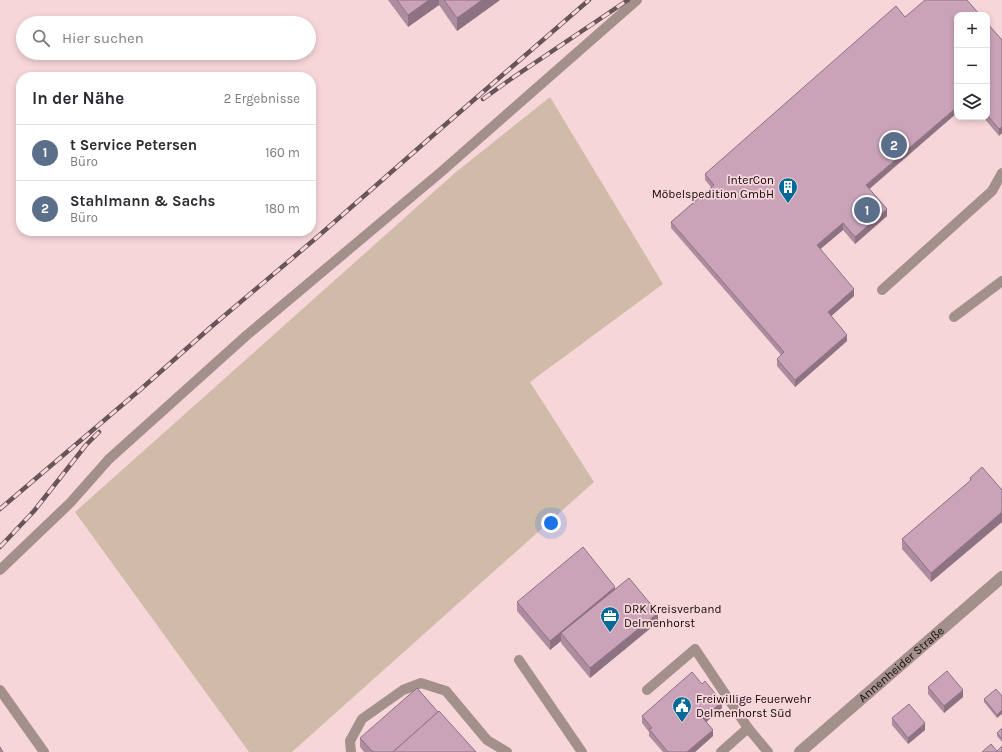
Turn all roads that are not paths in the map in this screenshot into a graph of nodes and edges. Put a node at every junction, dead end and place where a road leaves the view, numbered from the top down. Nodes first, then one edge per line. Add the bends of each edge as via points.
1 (637, 0) edge
2 (1002, 173) edge
3 (1002, 281) edge
4 (882, 290) dead end
5 (954, 317) dead end
6 (0, 570) edge
7 (1002, 577) edge
8 (519, 660) dead end
9 (0, 690) edge
10 (647, 690) dead end
11 (748, 728) junction
12 (44, 752) edge
13 (350, 752) edge
14 (507, 752) edge
15 (582, 752) edge
16 (721, 752) edge
17 (768, 752) edge
18 (800, 752) edge

1 - 6 lane via 441,172 247,335 109,459 70,503
2 - 4 lane via 992,191
3 - 5 lane
7 - 18 street, Annenheider Straße
8 - 15 lane
9 - 12 lane
10 - 11 lane via 694,649
11 - 16 lane
11 - 17 lane
13 - 14 lane via 350,741 362,718 403,690 421,683 446,691 487,740

